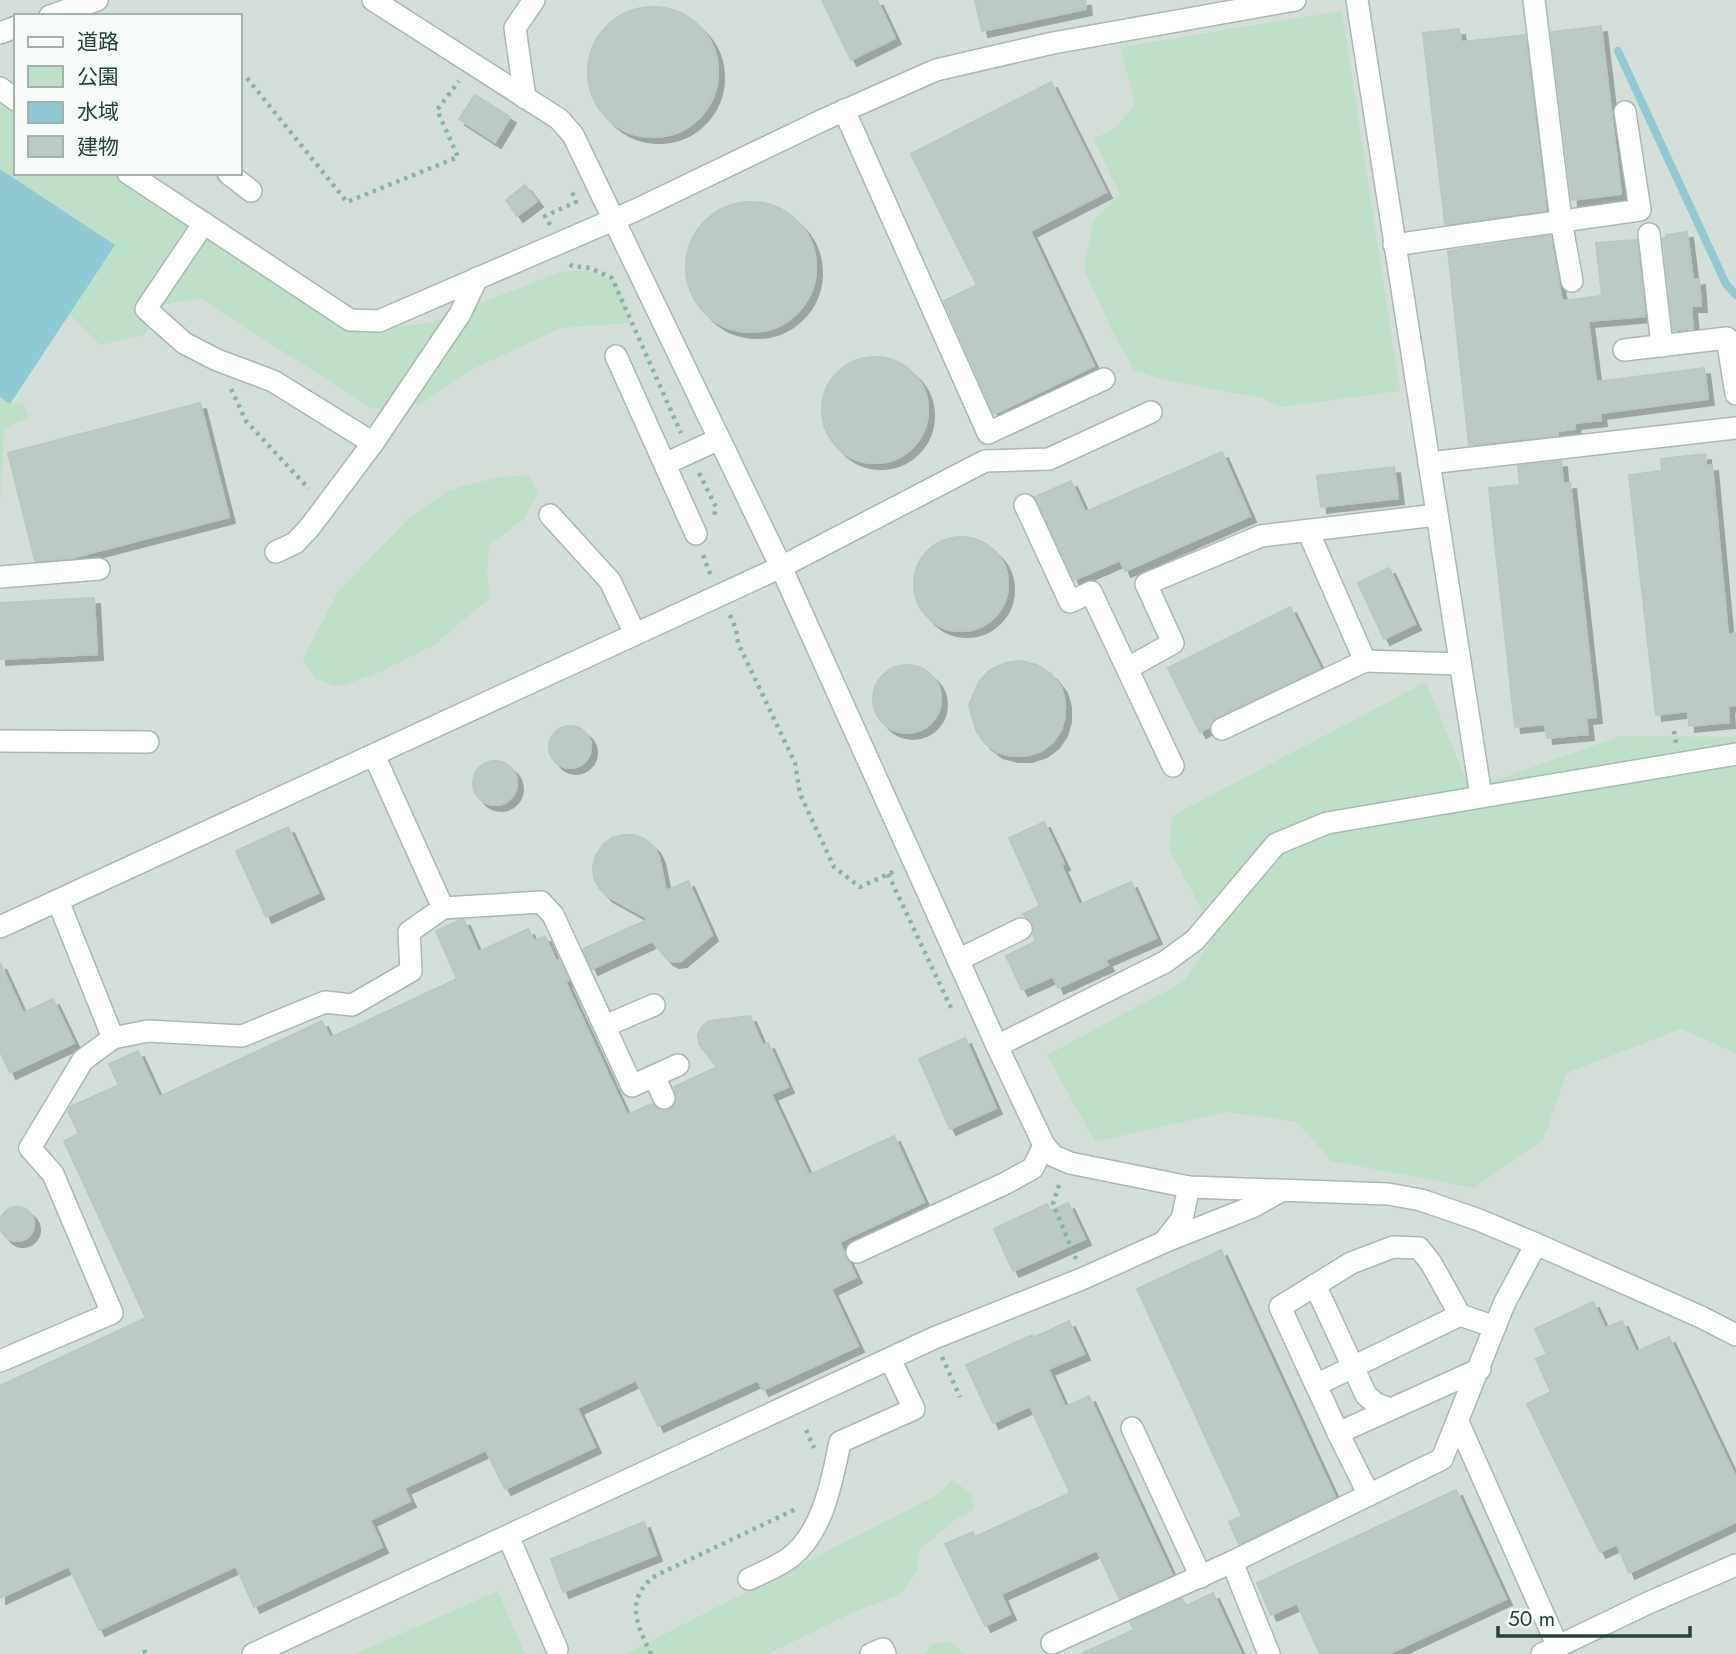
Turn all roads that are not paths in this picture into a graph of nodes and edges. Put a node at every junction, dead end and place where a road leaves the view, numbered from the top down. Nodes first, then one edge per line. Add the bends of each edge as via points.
1 (97, 0) edge
2 (373, 0) edge
3 (534, 0) edge
4 (1295, 0) edge
5 (1357, 0) edge
6 (1534, 0) edge
7 (56, 14) edge
8 (525, 98) junction
9 (844, 110) junction
10 (1625, 112) dead end
11 (131, 175) edge
12 (231, 175) edge
13 (251, 191) dead end
14 (612, 219) junction
15 (1561, 221) junction
16 (204, 223) junction
17 (1649, 234) dead end
18 (1394, 245) junction
19 (477, 278) junction
20 (1572, 281) dead end
21 (1662, 346) junction
22 (1624, 350) dead end
23 (616, 356) dead end
24 (1104, 379) dead end
25 (1736, 394) edge
26 (1151, 412) dead end
27 (1736, 428) edge
28 (719, 439) junction
29 (373, 443) junction
30 (1429, 463) junction
31 (665, 464) junction
32 (1025, 505) dead end
33 (550, 515) dead end
34 (1436, 515) junction
35 (1308, 531) junction
36 (696, 534) dead end
37 (276, 552) dead end
38 (781, 567) junction
39 (99, 569) dead end
40 (0, 577) edge
41 (635, 635) junction
42 (1364, 661) junction
43 (1460, 664) junction
44 (1128, 668) junction
45 (1222, 729) dead end
46 (0, 741) edge
47 (148, 742) dead end
48 (1736, 754) edge
49 (374, 755) junction
50 (1173, 766) dead end
51 (1481, 796) junction
52 (58, 901) junction
53 (443, 908) junction
54 (0, 927) edge
55 (1021, 929) dead end
56 (958, 961) junction
57 (654, 1005) dead end
58 (605, 1026) junction
59 (113, 1038) junction
60 (997, 1046) junction
61 (678, 1065) dead end
62 (654, 1076) junction
63 (664, 1098) dead end
64 (1044, 1145) junction
65 (1189, 1187) junction
66 (1282, 1190) junction
67 (1164, 1242) junction
68 (1536, 1244) junction
69 (858, 1252) dead end
70 (1315, 1285) junction
71 (1460, 1315) junction
72 (1495, 1327) junction
73 (1736, 1335) edge
74 (890, 1359) junction
75 (0, 1361) edge
76 (1353, 1367) junction
77 (1480, 1369) junction
78 (1316, 1385) junction
79 (1390, 1409) junction
80 (1458, 1422) junction
81 (1132, 1428) dead end
82 (1338, 1433) junction
83 (1369, 1495) junction
84 (508, 1536) junction
85 (1232, 1562) junction
86 (1736, 1565) edge
87 (1201, 1577) junction
88 (749, 1579) dead end
89 (1052, 1643) dead end
90 (557, 1648) dead end
91 (1550, 1650) edge
92 (253, 1654) edge
93 (871, 1654) edge
94 (885, 1654) edge
95 (1269, 1654) edge

1 - 7 lane
2 - 8 lane
3 - 8 lane via 515,28
4 - 9 lane via 1053,43 936,70
5 - 18 lane
6 - 15 lane
8 - 14 lane via 559,119 573,135
9 - 14 lane
9 - 24 lane via 988,433
10 - 15 lane via 1640,210
11 - 16 lane
12 - 13 lane
14 - 19 lane
14 - 28 lane
15 - 18 lane
15 - 20 lane
16 - 19 lane via 350,320 379,321
16 - 29 lane via 146,310 184,343 273,381
17 - 21 lane
18 - 30 lane
19 - 29 lane via 460,314
21 - 22 lane
21 - 25 lane via 1727,338
23 - 31 lane
26 - 38 lane via 1049,459 985,461
27 - 30 lane
28 - 31 lane
28 - 38 lane
29 - 37 lane via 310,527 295,543
30 - 34 lane
31 - 36 lane
32 - 44 lane via 1070,602 1091,593
33 - 41 lane via 610,581
34 - 35 lane
34 - 43 lane
35 - 42 lane
35 - 44 lane via 1261,536 1146,584 1173,643
38 - 41 lane
38 - 56 lane
39 - 40 lane
41 - 49 lane
42 - 43 lane
42 - 45 lane
43 - 51 lane
44 - 50 lane
46 - 47 lane
48 - 51 lane
49 - 52 lane
49 - 53 lane
51 - 60 lane via 1326,822 1276,844 1195,940 1165,962
52 - 54 lane
52 - 59 lane
53 - 58 lane via 541,902 553,915
53 - 59 lane via 409,932 411,971 352,1005 325,1002 242,1036 148,1031
55 - 56 lane
56 - 60 lane
57 - 58 lane
58 - 62 lane via 632,1086
59 - 75 lane via 83,1060 30,1148 53,1174 112,1313
60 - 64 lane
61 - 62 lane
62 - 63 lane
64 - 65 lane via 1070,1163
64 - 69 lane via 1033,1168
65 - 66 lane
65 - 67 lane via 1182,1219
66 - 67 lane
66 - 68 lane via 1388,1194 1421,1200
67 - 74 lane
68 - 72 lane
68 - 73 lane
70 - 71 lane via 1351,1263 1393,1247 1419,1248
70 - 76 lane
70 - 78 lane via 1280,1307
71 - 72 lane
71 - 76 lane
72 - 77 lane
74 - 84 lane
74 - 88 lane via 914,1409 840,1442 828,1499 798,1551
76 - 78 lane
76 - 79 lane via 1366,1395
77 - 79 lane
77 - 80 lane
78 - 82 lane
79 - 82 lane
80 - 83 lane via 1442,1459
80 - 91 lane
81 - 87 lane
82 - 83 lane
83 - 85 lane
84 - 90 lane
84 - 92 lane
85 - 87 lane
85 - 95 lane
86 - 91 lane
87 - 89 lane
93 - 94 lane via 883,1648

